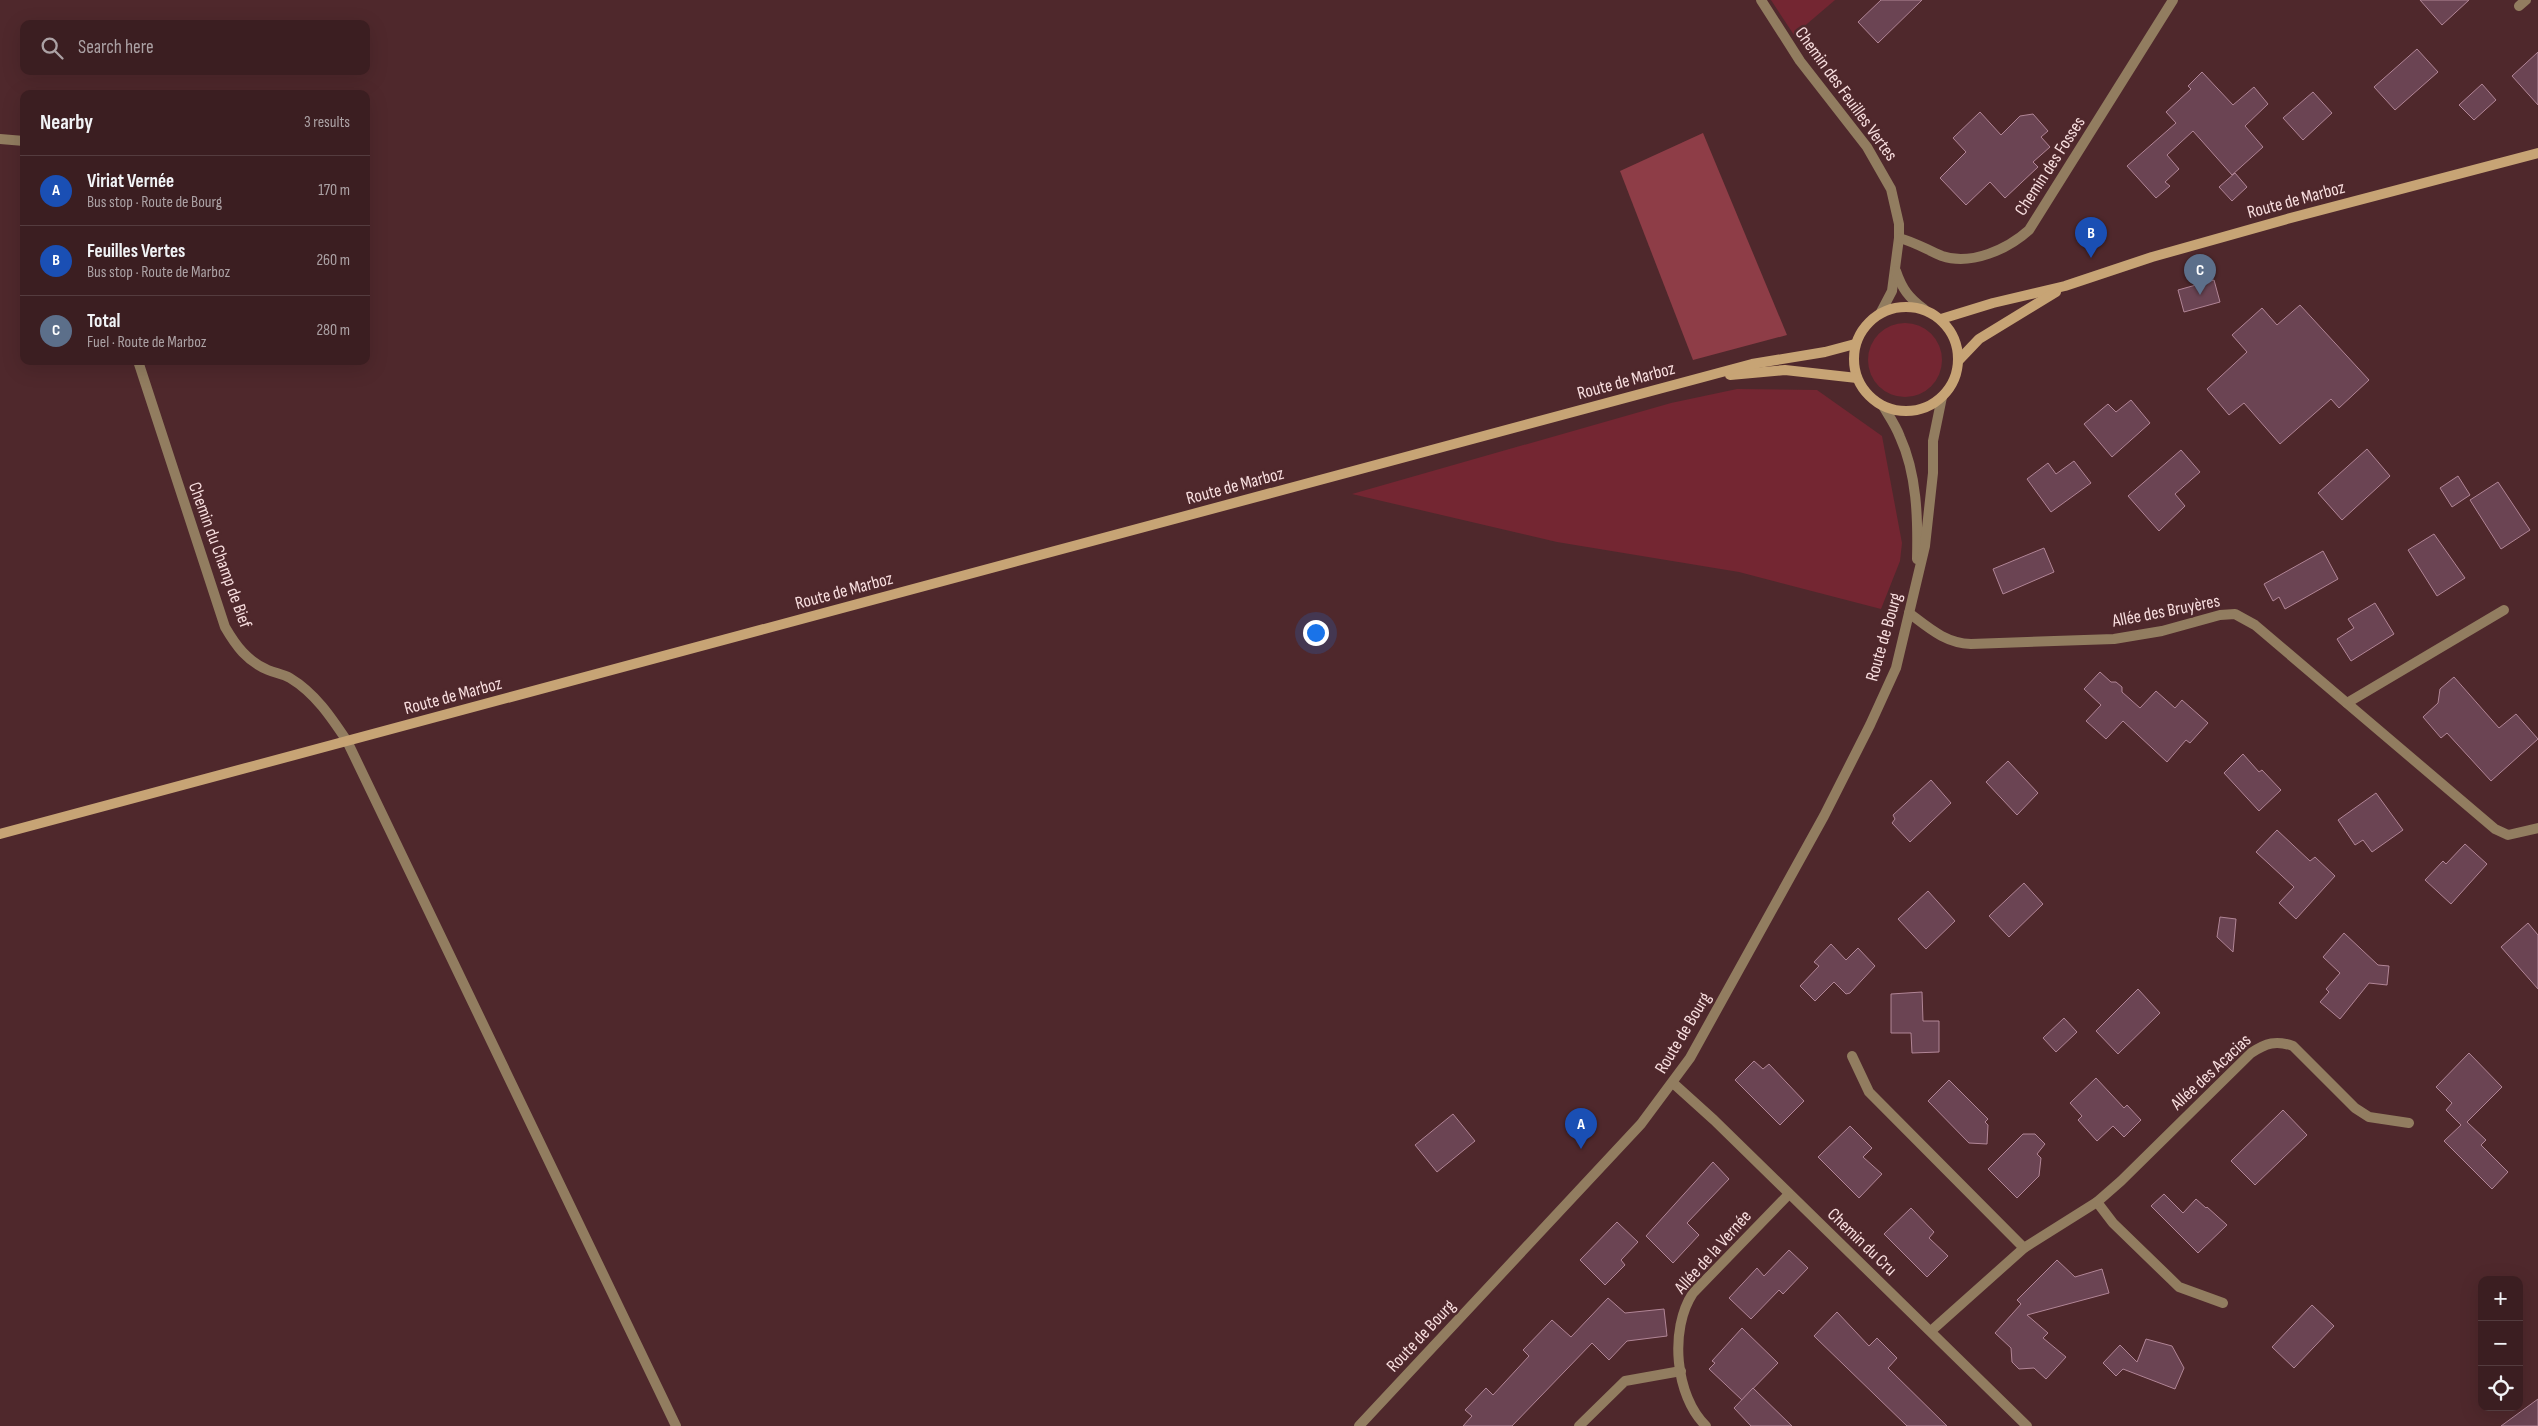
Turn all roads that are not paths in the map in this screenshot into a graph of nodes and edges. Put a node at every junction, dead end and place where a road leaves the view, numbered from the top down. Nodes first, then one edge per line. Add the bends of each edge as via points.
1 (1761, 0) edge
2 (2173, 0) edge
3 (0, 139) edge
4 (20, 141) edge
5 (2538, 153) edge
6 (1899, 238) junction
7 (1896, 270) junction
8 (2065, 286) junction
9 (1924, 309) junction
10 (1881, 312) junction
11 (1941, 319) junction
12 (1855, 344) junction
13 (1959, 360) junction
14 (139, 365) edge
15 (1857, 378) junction
16 (1696, 379) junction
17 (1942, 397) junction
18 (1883, 406) junction
19 (1916, 581) junction
20 (2504, 610) dead end
21 (1909, 613) junction
22 (2347, 703) junction
23 (347, 741) junction
24 (2538, 828) edge
25 (0, 834) edge
26 (1852, 1056) dead end
27 (1673, 1083) junction
28 (2410, 1123) dead end
29 (1789, 1194) junction
30 (2097, 1202) junction
31 (2024, 1248) junction
32 (2223, 1304) dead end
33 (1931, 1331) junction
34 (1680, 1370) junction
35 (676, 1426) edge
36 (1360, 1426) edge
37 (1579, 1426) edge
38 (1706, 1426) edge
39 (2027, 1426) edge

1 - 6 street, Chemin des Feuilles Vertes via 1800,61 1882,171 1897,207
2 - 6 street, Chemin des Fosses via 2029,230 2017,241 1988,253 1954,258
3 - 4 street
5 - 8 main road, Route de Marboz via 2259,226
6 - 7 street, Chemin des Feuilles Vertes
7 - 9 street via 1902,287
7 - 10 street via 1892,291
8 - 11 main road, Route de Marboz
8 - 13 main road, Route de Marboz via 1979,339
9 - 10 main road via 1902,306
9 - 11 main road
10 - 12 main road via 1866,326
11 - 13 main road via 1951,331
12 - 15 main road via 1853,361
12 - 16 main road, Route de Marboz via 1752,364
13 - 17 main road via 1951,386
14 - 23 street, Chemin du Champ de Bief via 215,601 232,639 247,657 290,678 310,694 328,711
15 - 16 main road, Route de Marboz via 1785,370
15 - 18 main road via 1863,390
16 - 23 main road, Route de Marboz
17 - 18 main road via 1914,411
17 - 19 street, Route de Bourg via 1933,441 1933,473 1924,546
18 - 19 street, Route de Bourg via 1901,437 1912,474 1916,508
19 - 21 street, Route de Bourg
20 - 22 street
21 - 22 street, Allée des Bruyères via 1943,638 1971,644 2120,638 2234,614 2255,624
21 - 27 street, Route de Bourg via 1896,668 1866,733 1755,941
22 - 24 street, Allée des Bruyères via 2495,829 2508,835
23 - 25 main road, Route de Marboz
23 - 35 street, Chemin du Champ de Bief
26 - 31 street via 1869,1092
27 - 29 street, Chemin du Cru
27 - 36 street, Route de Bourg via 1640,1124
28 - 30 street, Allée des Acacias via 2369,1117 2355,1108 2293,1046 2280,1042 2266,1044 2251,1053
29 - 33 street, Chemin du Cru
29 - 34 street, Allée de la Vernée via 1686,1303 1680,1320
30 - 31 street, Allée des Acacias
30 - 32 street via 2179,1287
31 - 33 street, Allée des Acacias
33 - 39 street, Chemin du Cru
34 - 37 street via 1625,1382
34 - 38 street, Allée de la Vernée via 1689,1406

